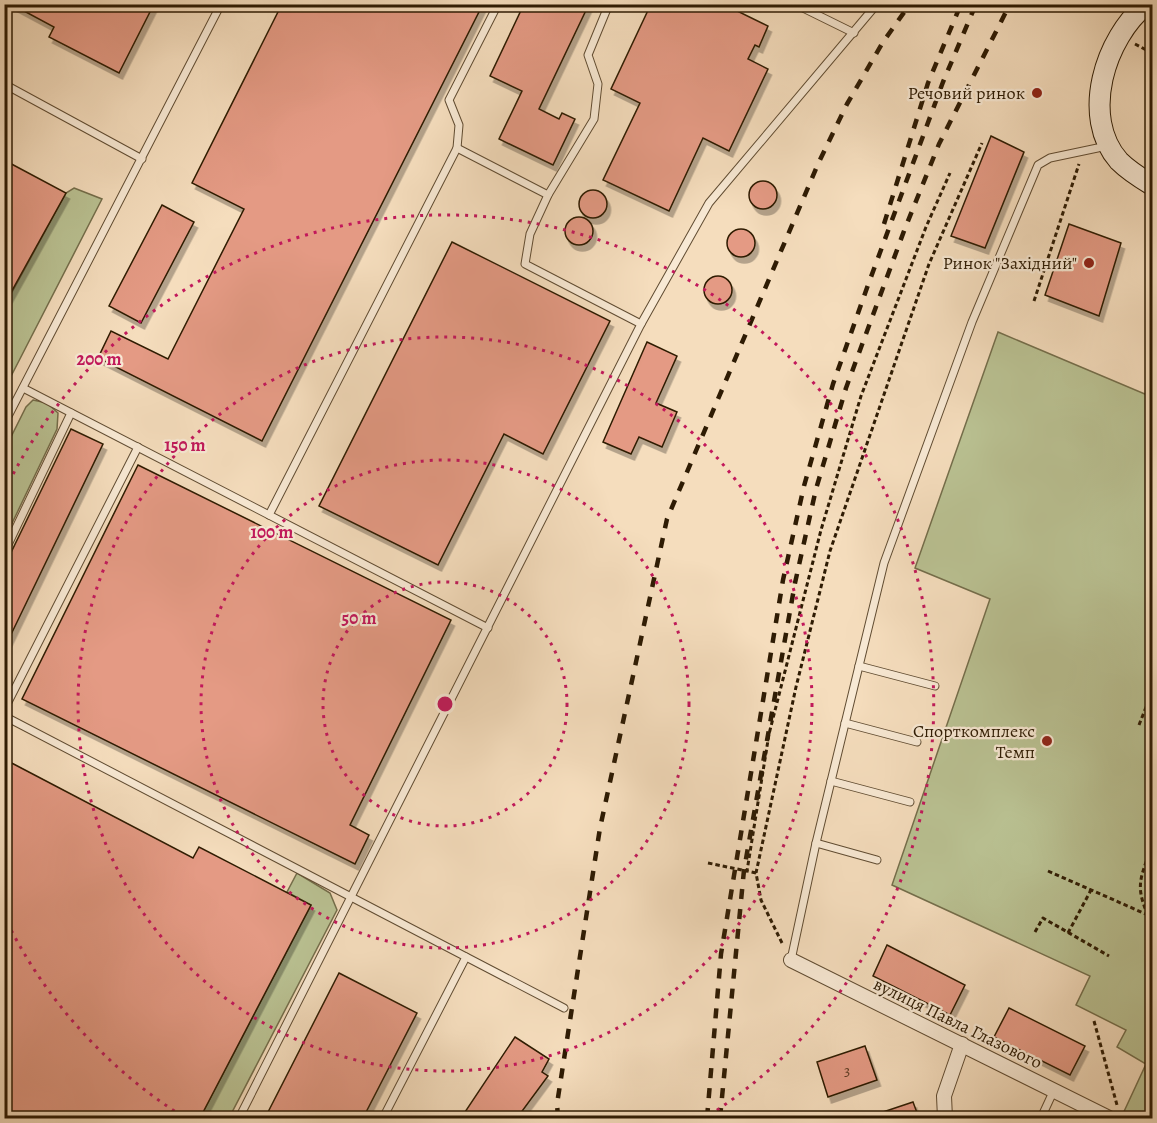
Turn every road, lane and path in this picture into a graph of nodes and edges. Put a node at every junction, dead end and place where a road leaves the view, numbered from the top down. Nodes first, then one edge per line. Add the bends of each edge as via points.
1 (221, 4) edge
2 (498, 4) edge
3 (609, 4) edge
4 (795, 4) edge
5 (877, 4) edge
6 (1147, 4) edge
7 (854, 33) junction
8 (1130, 42) dead end
9 (1152, 53) edge
10 (4, 84) edge
11 (982, 143) dead end
12 (1110, 146) junction
13 (457, 148) junction
14 (142, 159) junction
15 (1078, 164) dead end
16 (950, 173) dead end
17 (1152, 185) edge
18 (548, 195) junction
19 (1034, 301) dead end
20 (641, 324) junction
21 (23, 388) junction
22 (71, 413) junction
23 (4, 424) edge
24 (138, 447) junction
25 (269, 515) junction
26 (4, 553) edge
27 (488, 628) junction
28 (859, 666) junction
29 (1146, 671) dead end
30 (1152, 674) edge
31 (935, 686) dead end
32 (1152, 692) edge
33 (4, 710) edge
34 (4, 716) edge
35 (845, 723) junction
36 (1139, 725) dead end
37 (916, 742) dead end
38 (831, 781) junction
39 (910, 802) dead end
40 (816, 843) junction
41 (1152, 847) edge
42 (877, 860) dead end
43 (708, 863) dead end
44 (747, 871) junction
45 (1048, 871) dead end
46 (756, 873) junction
47 (1091, 890) junction
48 (352, 897) junction
49 (1148, 915) junction
50 (1152, 925) edge
51 (1035, 932) dead end
52 (1068, 933) junction
53 (1109, 956) dead end
54 (466, 957) junction
55 (791, 960) junction
56 (564, 1008) dead end
57 (1094, 1021) dead end
58 (962, 1044) junction
59 (1054, 1090) junction
60 (1088, 1114) edge
61 (1114, 1115) edge
62 (239, 1119) edge
63 (383, 1119) edge
64 (945, 1119) edge
65 (1041, 1119) edge

1 - 14 lane
2 - 13 lane via 449,100 459,125
3 - 18 lane via 588,55 598,84 594,120
4 - 7 lane
5 - 7 lane
6 - 12 main road via 1122,30 1105,72 1101,125
7 - 20 lane via 709,203
8 - 9 path
10 - 14 lane
11 - 46 path via 930,264 830,551
12 - 17 main road via 1119,161
12 - 28 lane via 1050,158 1038,165 972,322 884,563
13 - 18 lane
13 - 25 lane
14 - 21 lane
15 - 19 path
16 - 44 path via 861,396 821,530 769,735
18 - 20 lane via 530,234 525,264
20 - 27 lane
21 - 22 lane
21 - 23 lane
22 - 24 lane
22 - 26 lane
24 - 25 lane
24 - 33 lane
25 - 27 lane
27 - 48 lane
28 - 31 lane
28 - 35 lane
29 - 30 path
32 - 36 path
34 - 48 lane
35 - 37 lane
35 - 38 lane
38 - 39 lane
38 - 40 lane
40 - 42 lane
40 - 55 lane
41 - 49 path via 1139,896
43 - 44 path
44 - 46 path
45 - 47 path
46 - 55 path via 761,900
47 - 49 path
47 - 52 path
48 - 54 lane
48 - 62 lane
49 - 50 path
51 - 52 path via 1043,918
52 - 53 path
54 - 56 lane
54 - 63 lane
55 - 58 street, вулиця Павла Глазового
57 - 61 path
58 - 59 street, вулиця Павла Глазового
58 - 64 street via 944,1096
59 - 60 street, вулиця Павла Глазового
59 - 65 lane
60 - 61 street, вулиця Павла Глазового

